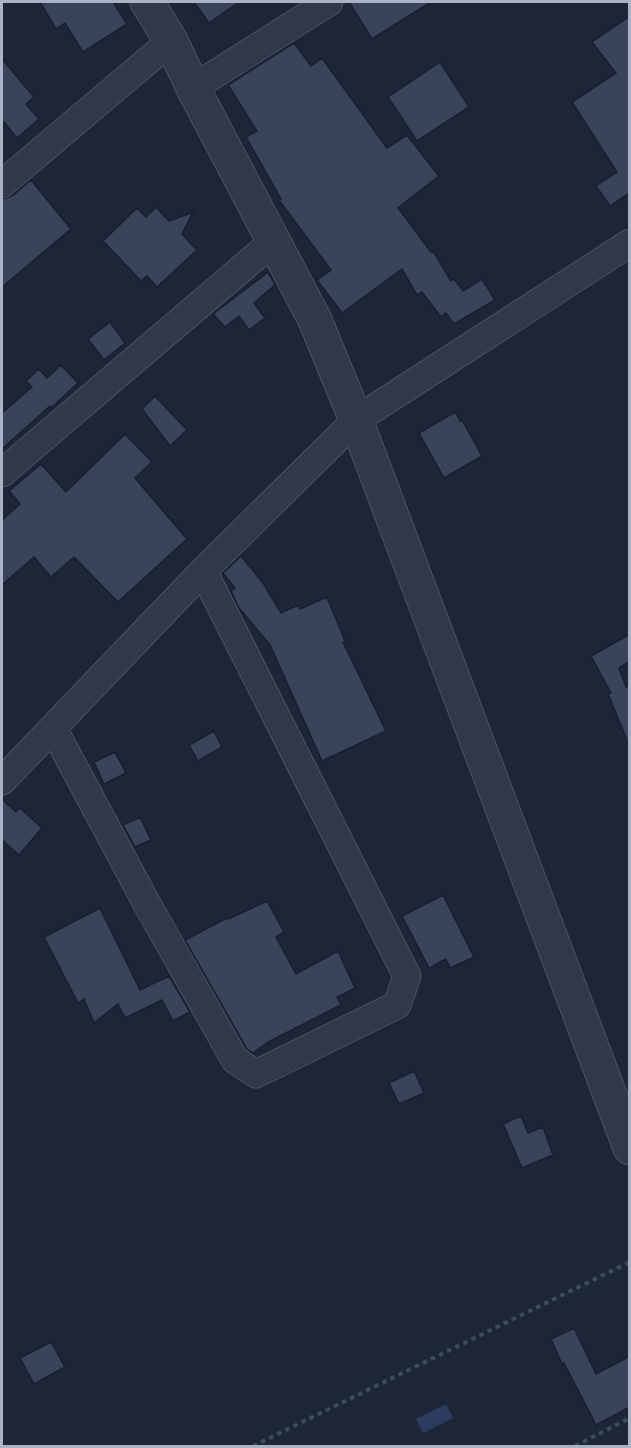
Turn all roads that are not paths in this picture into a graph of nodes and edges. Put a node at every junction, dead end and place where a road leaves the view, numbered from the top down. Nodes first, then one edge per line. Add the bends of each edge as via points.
1 (147, 2) edge
2 (329, 2) edge
3 (171, 41) junction
4 (193, 88) junction
5 (2, 184) edge
6 (274, 242) junction
7 (630, 243) edge
8 (356, 420) junction
9 (2, 473) edge
10 (203, 571) junction
11 (53, 728) junction
12 (2, 781) edge
13 (630, 1148) edge

1 - 3 street
2 - 4 street
3 - 4 street
3 - 5 street
4 - 6 street
6 - 8 street via 315,320
6 - 9 street
7 - 8 street
8 - 10 street
8 - 13 street
10 - 11 street
10 - 11 street via 406,976 397,1005 256,1074 235,1060
11 - 12 street

